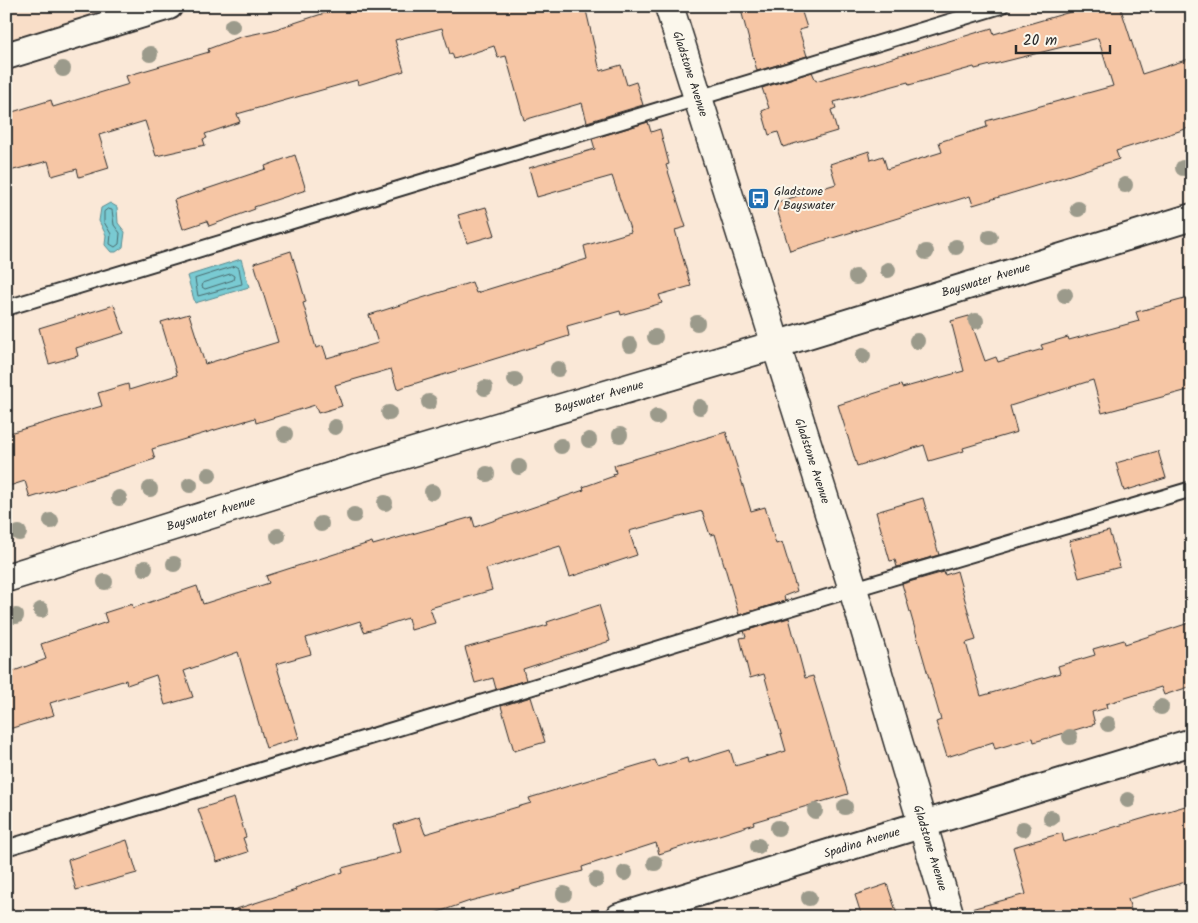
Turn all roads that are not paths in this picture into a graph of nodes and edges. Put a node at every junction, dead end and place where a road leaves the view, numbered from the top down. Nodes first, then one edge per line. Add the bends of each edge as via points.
1 (169, 6) edge
2 (669, 6) edge
3 (1001, 6) edge
4 (6, 56) edge
5 (698, 97) junction
6 (1192, 217) edge
7 (6, 308) edge
8 (774, 345) junction
9 (1192, 489) edge
10 (6, 578) edge
11 (853, 589) junction
12 (1192, 742) edge
13 (922, 824) junction
14 (6, 848) edge
15 (619, 917) edge
16 (950, 917) edge

1 - 4 street
2 - 5 street, Gladstone Avenue
3 - 5 lane
5 - 7 lane
5 - 8 street, Gladstone Avenue
6 - 8 street, Bayswater Avenue
8 - 10 street, Bayswater Avenue via 359,468
8 - 11 street, Gladstone Avenue
9 - 11 lane
11 - 13 street, Gladstone Avenue
11 - 14 lane
12 - 13 street, Spadina Avenue
13 - 15 street, Spadina Avenue
13 - 16 street, Gladstone Avenue

